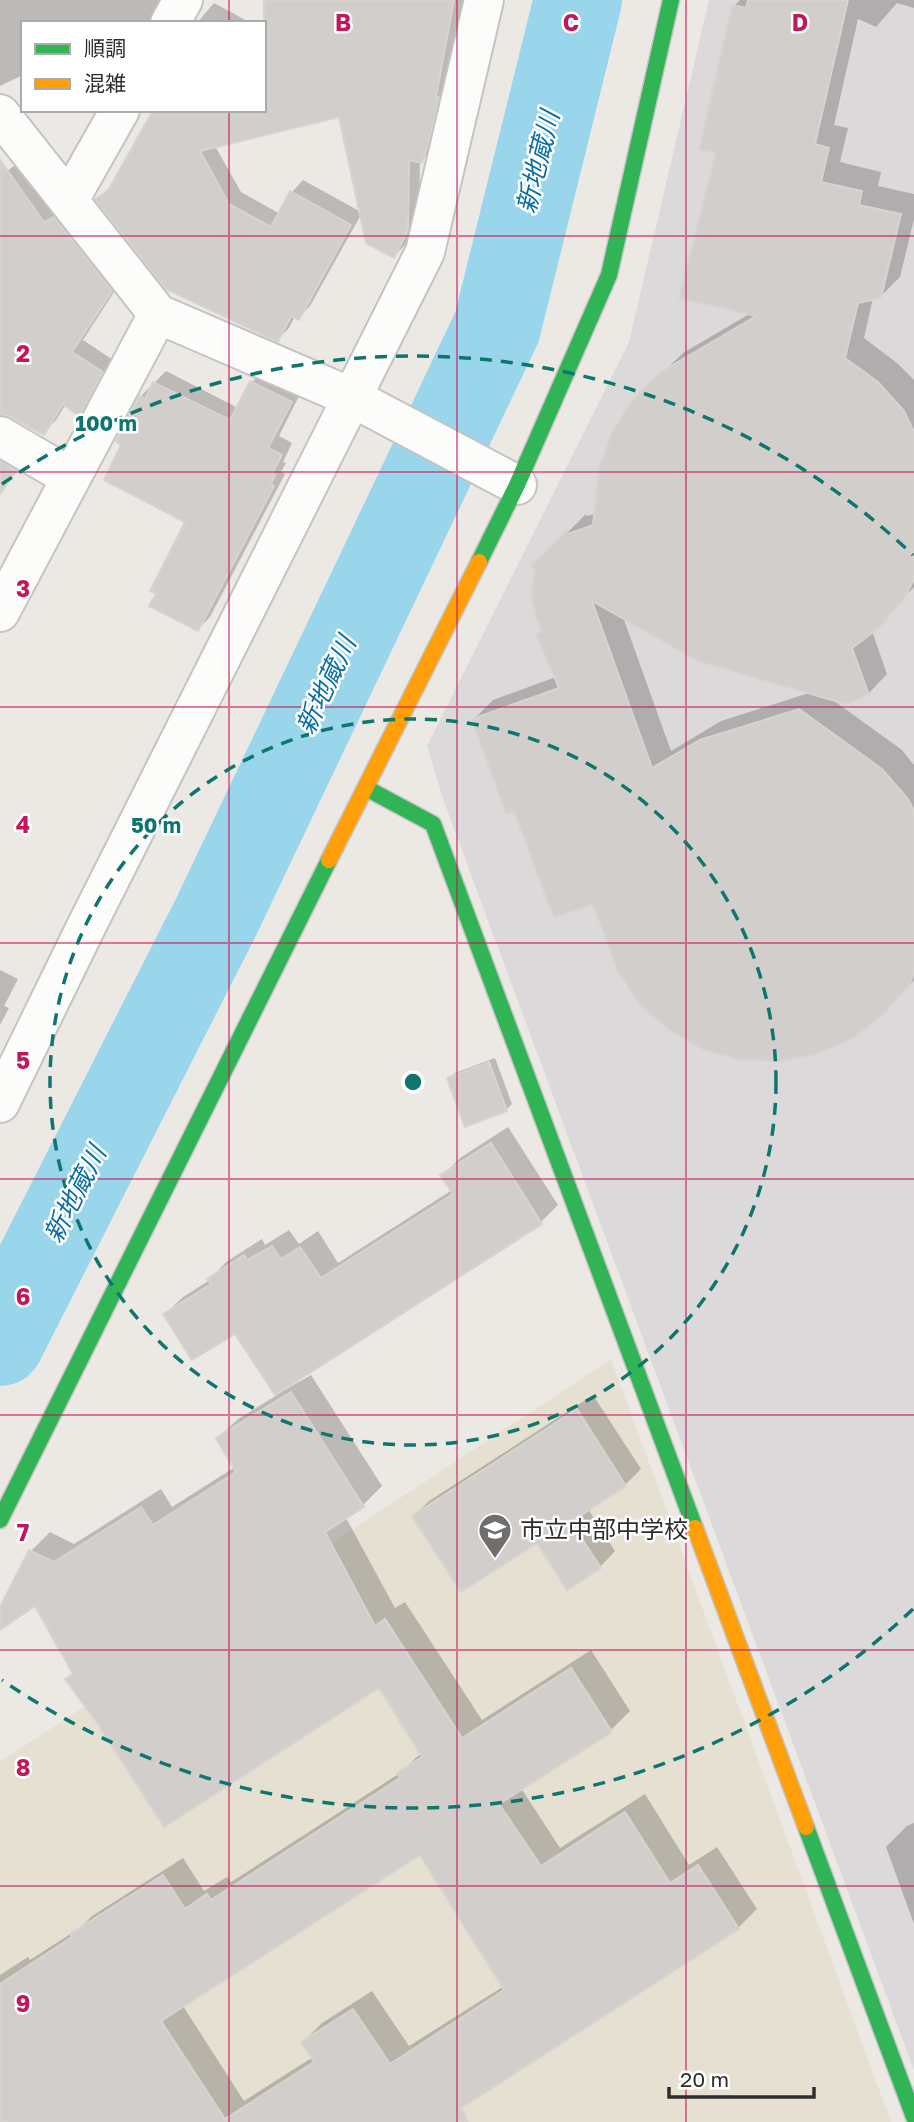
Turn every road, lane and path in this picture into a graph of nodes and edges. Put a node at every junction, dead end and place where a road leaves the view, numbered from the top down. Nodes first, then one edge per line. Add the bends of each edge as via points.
1 (183, 0) edge
2 (484, 0) edge
3 (671, 0) edge
4 (171, 21) edge
5 (119, 112) edge
6 (0, 114) edge
7 (69, 200) junction
8 (158, 314) junction
9 (353, 398) junction
10 (0, 436) edge
11 (70, 477) junction
12 (517, 485) junction
13 (0, 612) edge
14 (366, 788) junction
15 (0, 1103) edge
16 (0, 1520) edge
17 (914, 2117) edge

1 - 4 street
2 - 9 street via 425,252
3 - 12 street via 609,275
5 - 7 street
6 - 7 street
7 - 8 street
8 - 9 street
8 - 11 street
9 - 12 street
9 - 15 street
10 - 11 street
11 - 13 street
12 - 14 street
14 - 16 street
14 - 17 street via 433,824

